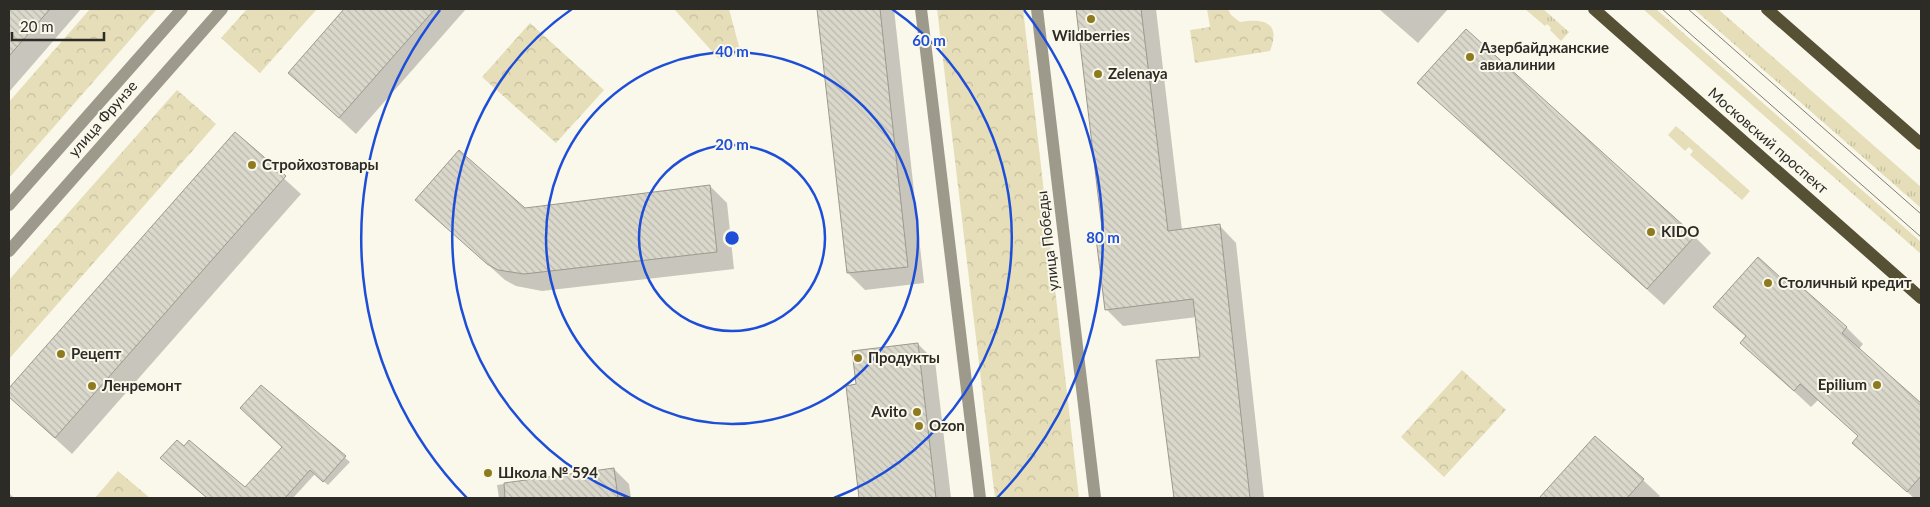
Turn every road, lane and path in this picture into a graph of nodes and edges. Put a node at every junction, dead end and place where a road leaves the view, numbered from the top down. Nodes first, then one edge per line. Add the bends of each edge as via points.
1 (182, 9) edge
2 (222, 9) edge
3 (921, 9) edge
4 (1037, 9) edge
5 (1594, 9) edge
6 (1767, 9) edge
7 (1921, 144) edge
8 (9, 205) edge
9 (9, 251) edge
10 (1921, 298) edge
11 (980, 498) edge
12 (1095, 498) edge

1 - 8 street, улица Фрунзе
2 - 9 street, улица Фрунзе
3 - 11 street
4 - 12 street, улица Победы
5 - 10 main road, Московский проспект
6 - 7 main road

